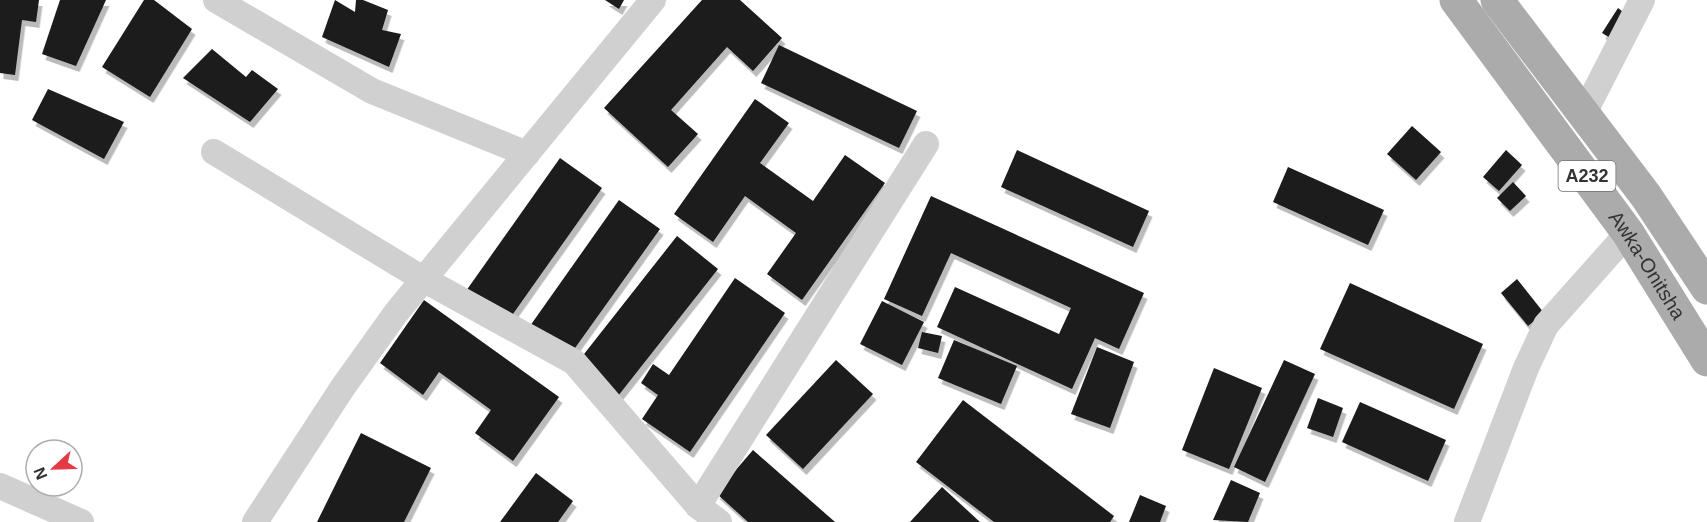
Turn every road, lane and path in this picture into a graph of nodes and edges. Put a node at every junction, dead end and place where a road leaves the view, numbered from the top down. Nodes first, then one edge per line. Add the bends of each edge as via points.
1 (216, 0) edge
2 (653, 0) edge
3 (1456, 0) edge
4 (1497, 0) edge
5 (1642, 0) edge
6 (1584, 113) junction
7 (926, 144) dead end
8 (214, 152) dead end
9 (527, 154) junction
10 (1628, 233) junction
11 (423, 279) junction
12 (1707, 288) edge
13 (1707, 360) edge
14 (0, 486) edge
15 (698, 506) junction
16 (81, 522) edge
17 (255, 522) edge
18 (719, 522) edge
19 (1467, 522) edge

1 - 9 street via 372,91
2 - 9 street
3 - 10 main road, Awka-Onitsha / A232
4 - 6 main road, Awka-Onitsha / A232
5 - 6 street
6 - 12 main road, Awka-Onitsha / A232
7 - 15 street
8 - 11 street
9 - 11 street
10 - 13 main road, Awka-Onitsha / A232
10 - 19 street via 1546,324
11 - 15 street via 574,362
11 - 17 street via 343,387
14 - 16 street
15 - 18 street

